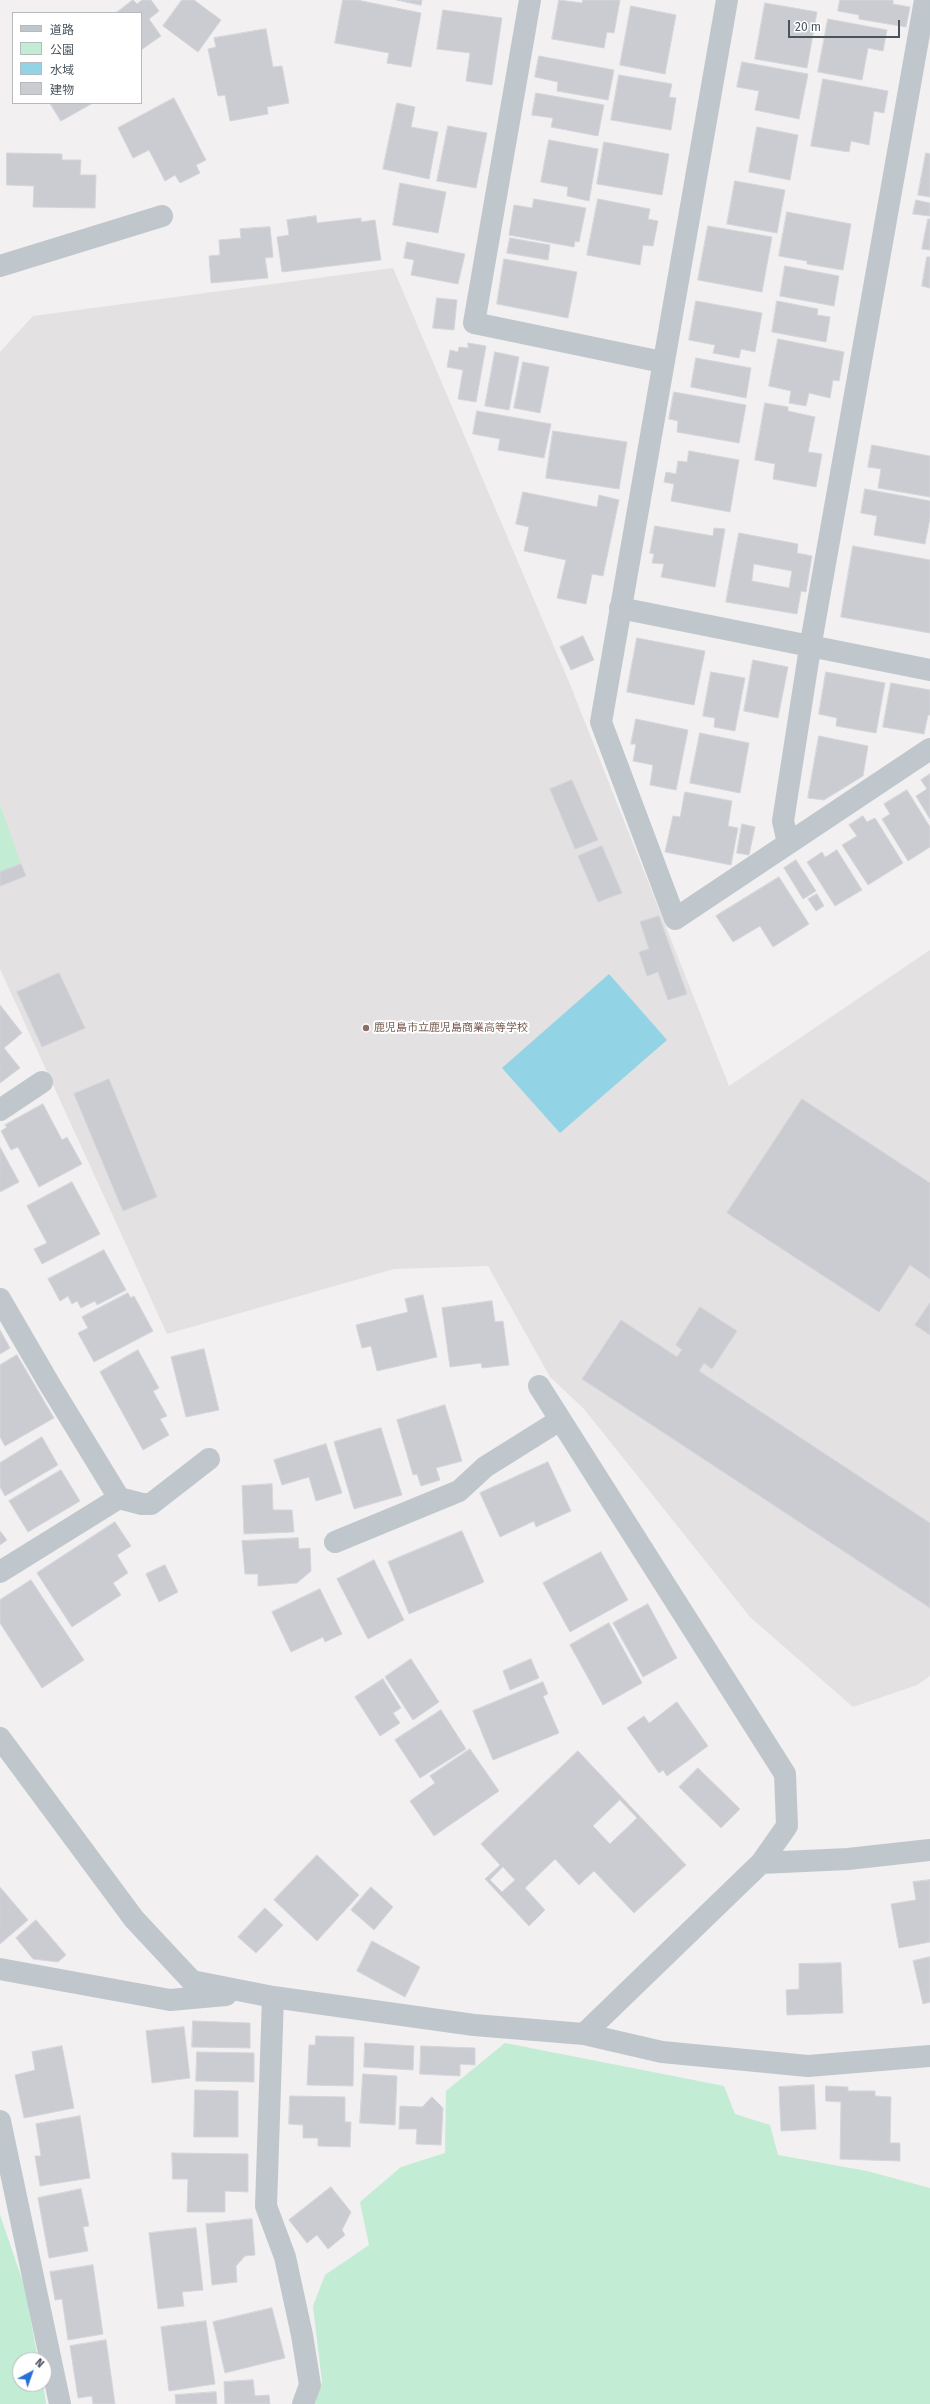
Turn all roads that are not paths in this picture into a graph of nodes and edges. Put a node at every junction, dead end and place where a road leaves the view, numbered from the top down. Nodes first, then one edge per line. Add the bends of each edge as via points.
1 (530, 0) edge
2 (727, 0) edge
3 (925, 0) edge
4 (162, 216) dead end
5 (0, 266) edge
6 (662, 362) junction
7 (620, 608) junction
8 (810, 648) junction
9 (930, 670) edge
10 (930, 749) edge
11 (788, 843) junction
12 (42, 1082) dead end
13 (0, 1110) edge
14 (0, 1299) edge
15 (539, 1386) dead end
16 (560, 1420) junction
17 (209, 1459) dead end
18 (119, 1498) junction
19 (335, 1542) dead end
20 (0, 1572) edge
21 (0, 1738) edge
22 (930, 1850) edge
23 (761, 1863) junction
24 (0, 1970) edge
25 (247, 1992) junction
26 (273, 1997) junction
27 (584, 2034) junction
28 (930, 2056) edge
29 (0, 2121) edge
30 (60, 2404) edge
31 (303, 2404) edge

1 - 6 street via 474,323
2 - 6 street
3 - 8 street
4 - 5 street
6 - 7 street
7 - 8 street
7 - 11 street via 601,722 675,919
8 - 9 street
8 - 11 street via 783,821
10 - 11 street
12 - 13 street
14 - 18 street
15 - 16 street
16 - 19 street via 485,1467 459,1491
16 - 23 street via 785,1774 788,1826
17 - 18 street via 151,1504
18 - 20 street
21 - 25 street via 134,1918 192,1981
22 - 23 street via 848,1859
23 - 27 street
24 - 25 street via 170,2000
25 - 26 street
26 - 27 street via 474,2025
26 - 31 street via 266,2206 285,2257 302,2335 310,2385
27 - 28 street via 662,2052 808,2066
29 - 30 street

